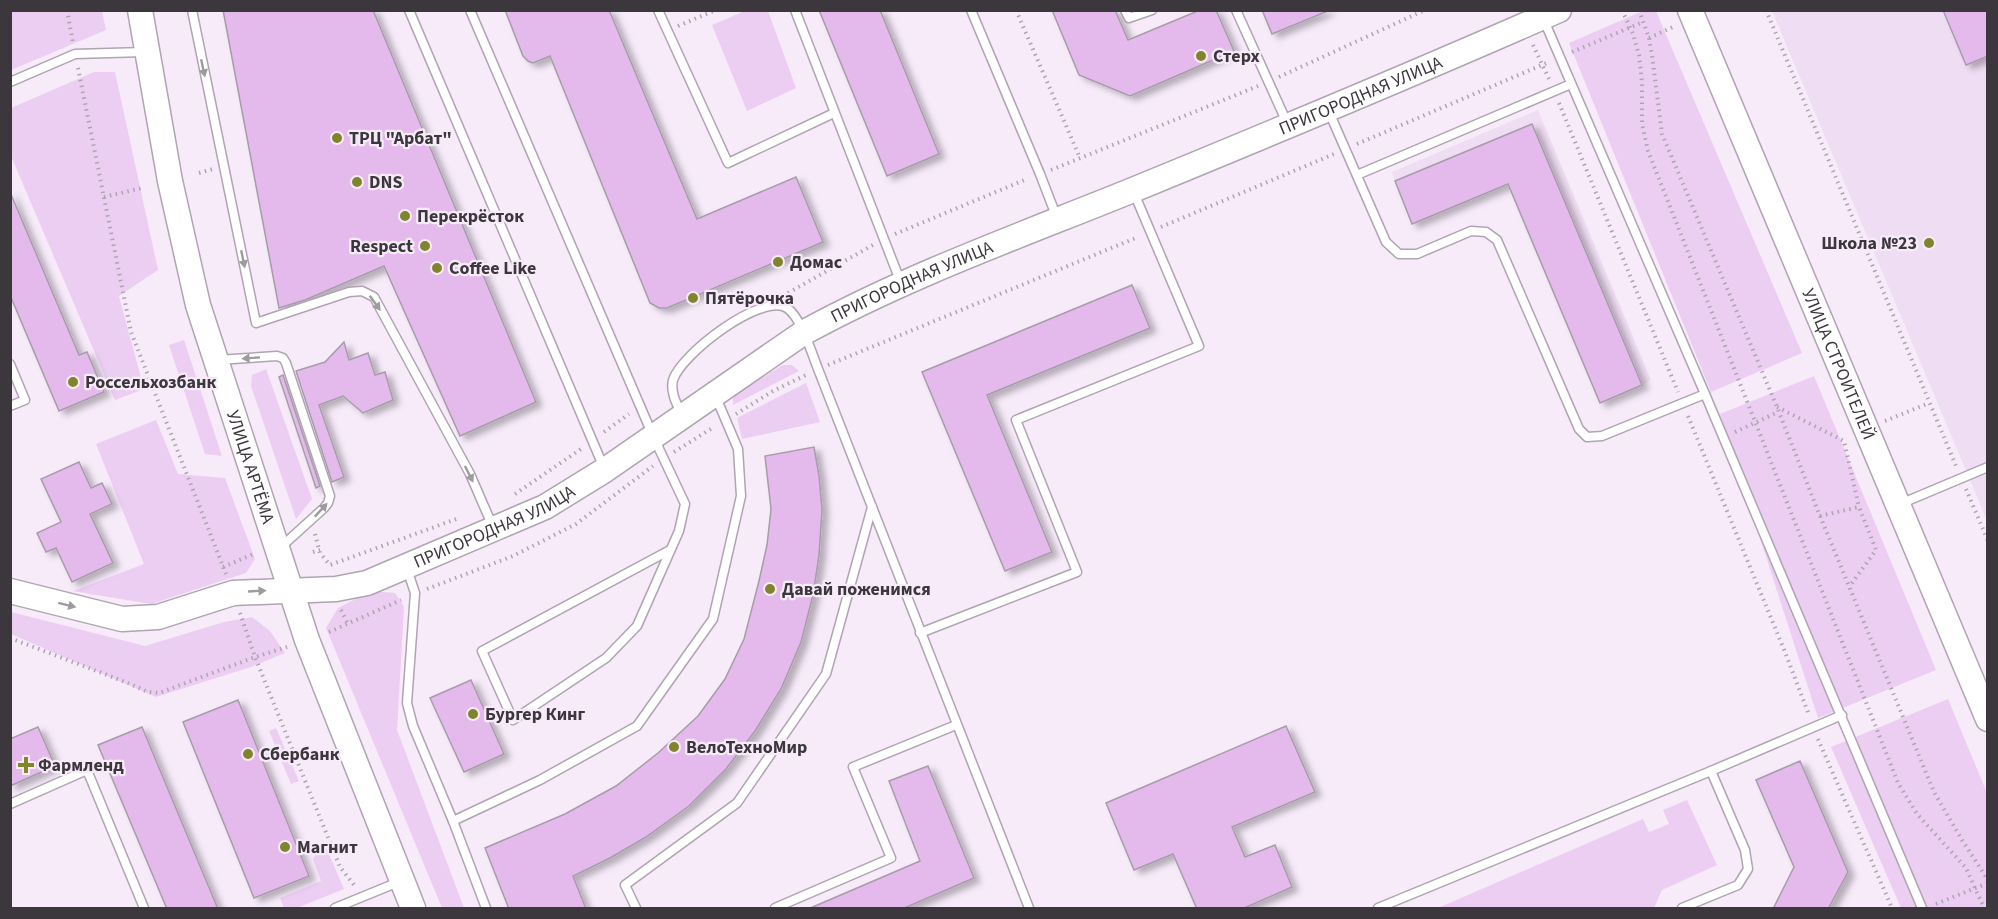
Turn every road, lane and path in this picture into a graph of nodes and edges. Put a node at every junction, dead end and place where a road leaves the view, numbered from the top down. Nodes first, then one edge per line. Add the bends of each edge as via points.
1 (67, 10) edge
2 (140, 10) edge
3 (192, 10) edge
4 (409, 10) edge
5 (470, 10) edge
6 (658, 10) edge
7 (716, 10) edge
8 (795, 10) edge
9 (971, 10) edge
10 (1016, 10) edge
11 (1125, 10) edge
12 (1152, 10) edge
13 (1236, 10) edge
14 (1425, 10) edge
15 (1622, 10) edge
16 (1638, 10) edge
17 (1690, 10) edge
18 (1766, 10) edge
19 (1542, 18) edge
20 (1643, 22) junction
21 (1630, 27) junction
22 (668, 31) junction
23 (147, 51) junction
24 (75, 54) junction
25 (1560, 57) junction
26 (1542, 65) junction
27 (10, 82) edge
28 (1269, 82) junction
29 (1571, 84) junction
30 (1554, 91) junction
31 (1328, 110) junction
32 (834, 113) junction
33 (1288, 127) junction
34 (1345, 149) junction
35 (1080, 158) junction
36 (1041, 174) junction
37 (1357, 175) junction
38 (142, 188) dead end
39 (1132, 190) junction
40 (104, 197) junction
41 (1058, 220) junction
42 (1151, 232) junction
43 (884, 238) junction
44 (901, 284) junction
45 (764, 307) junction
46 (803, 333) junction
47 (216, 360) junction
48 (10, 364) edge
49 (818, 369) junction
50 (715, 394) junction
51 (1705, 394) junction
52 (1683, 403) junction
53 (10, 406) edge
54 (1778, 409) junction
55 (683, 416) junction
56 (727, 419) junction
57 (1756, 422) junction
58 (653, 436) junction
59 (1723, 437) junction
60 (1701, 447) junction
61 (665, 458) junction
62 (1988, 466) edge
63 (605, 470) junction
64 (1961, 478) junction
65 (1898, 505) junction
66 (872, 506) junction
67 (1858, 507) junction
68 (1820, 516) junction
69 (493, 528) junction
70 (1988, 541) edge
71 (320, 550) dead end
72 (670, 550) junction
73 (267, 551) junction
74 (313, 552) dead end
75 (406, 566) junction
76 (223, 567) junction
77 (228, 581) dead end
78 (1849, 586) junction
79 (291, 590) junction
80 (10, 591) edge
81 (415, 593) junction
82 (237, 604) dead end
83 (341, 610) dead end
84 (348, 624) junction
85 (329, 632) dead end
86 (921, 633) junction
87 (10, 638) edge
88 (288, 647) dead end
89 (255, 657) junction
90 (1842, 716) junction
91 (1988, 719) edge
92 (956, 725) junction
93 (1814, 728) junction
94 (1711, 771) junction
95 (10, 804) edge
96 (453, 820) junction
97 (402, 881) junction
98 (1988, 882) edge
99 (1975, 888) junction
100 (363, 896) junction
101 (1934, 905) dead end
102 (144, 909) edge
103 (335, 909) edge
104 (413, 909) edge
105 (486, 909) edge
106 (636, 909) edge
107 (775, 909) edge
108 (1029, 909) edge
109 (1378, 909) edge
110 (1682, 909) edge
111 (1892, 909) edge
112 (1922, 909) edge
113 (1984, 909) edge

1 - 24 path
2 - 23 street, УЛИЦА АРТЁМА
3 -> 69 lane via 256,323 349,292 362,291 374,297 470,474
4 - 63 lane
5 - 58 lane
6 - 22 lane
7 - 22 path
8 - 32 lane
9 - 36 lane
10 - 35 path
11 - 12 lane via 1129,18
13 - 28 lane
14 - 28 path
15 - 21 path
16 - 20 path
17 - 65 street, УЛИЦА СТРОИТЕЛЕЙ
18 - 64 path
19 - 25 lane
19 - 26 path
19 - 31 street, ПРИГОРОДНАЯ УЛИЦА
20 - 21 path
20 - 54 path via 1652,55 1662,134
21 - 25 path
21 - 57 path via 1639,55 1642,124 1648,151
22 - 32 lane via 728,162
23 - 24 lane
23 - 47 street, УЛИЦА АРТЁМА via 172,192 198,305
24 - 27 lane
24 - 40 path
25 - 26 path
25 - 29 lane
26 - 30 path
26 - 34 path
28 - 33 lane
28 - 35 path
29 - 30 lane
29 - 51 lane
30 - 37 lane
30 - 52 path
31 - 33 street, ПРИГОРОДНАЯ УЛИЦА
31 - 34 lane
32 - 43 lane
33 - 39 street, ПРИГОРОДНАЯ УЛИЦА
34 - 37 lane
34 - 42 path
35 - 36 path
36 - 41 lane
36 - 43 path
37 - 52 lane via 1386,242 1399,254 1417,254 1472,231 1486,232 1497,240 1579,429 1587,437 1602,436
38 - 40 path
39 - 41 street, ПРИГОРОДНАЯ УЛИЦА
39 - 42 lane
40 - 76 path via 131,332
41 - 44 street, ПРИГОРОДНАЯ УЛИЦА
42 - 49 path
42 - 86 lane via 1199,346 1016,420 1077,572
43 - 44 lane
43 - 45 path
44 - 46 street, ПРИГОРОДНАЯ УЛИЦА
45 - 46 lane via 784,306 793,312
45 - 55 lane via 707,339 685,361 673,381 674,399
46 - 49 lane
46 - 50 street, ПРИГОРОДНАЯ УЛИЦА
47 - 73 street, УЛИЦА АРТЁМА
73 -> 47 lane via 324,508 330,496 283,358
48 - 53 lane via 25,400
49 - 56 path
49 - 66 lane
50 - 55 street, ПРИГОРОДНАЯ УЛИЦА
50 - 56 lane
51 - 52 lane
51 - 59 lane
52 - 60 path
54 - 57 path
54 - 67 path via 1844,441
54 - 68 path
55 - 58 street, ПРИГОРОДНАЯ УЛИЦА
56 - 61 path
56 - 96 lane via 738,449 741,496 713,619 637,726 540,780
57 - 59 path
57 - 99 path via 1898,783 1917,814 1966,868
58 - 61 lane
58 - 63 street, ПРИГОРОДНАЯ УЛИЦА
59 - 60 path
59 - 90 lane
60 - 93 path
61 - 72 lane via 685,504
61 - 81 path via 576,524 513,556
62 - 64 lane
63 - 69 street, ПРИГОРОДНАЯ УЛИЦА via 545,507
64 - 65 lane
64 - 70 path
65 - 91 street, УЛИЦА СТРОИТЕЛЕЙ
66 - 86 lane
66 - 106 lane via 825,674 737,803 625,885
67 - 68 path
67 - 78 path via 1876,550
68 - 78 path
69 - 75 street, ПРИГОРОДНАЯ УЛИЦА
71 - 74 path
72 - 72 lane via 637,626 606,658 513,720 482,651
73 - 76 path
73 - 79 street, УЛИЦА АРТЁМА
75 - 79 street, ПРИГОРОДНАЯ УЛИЦА via 367,583 336,589
75 - 81 lane
76 - 77 path
78 - 98 path via 1934,792
80 -> 79 street, ПРИГОРОДНАЯ УЛИЦА via 122,619 158,617 233,593
79 - 97 street, УЛИЦА АРТЁМА
81 - 84 path
81 - 96 lane via 407,703
82 - 89 path
83 - 84 path
84 - 85 path
86 - 92 lane
87 - 89 path via 159,693
88 - 89 path
89 - 100 path via 340,867
90 - 93 lane
90 - 112 lane
92 - 107 lane via 853,767 891,858
92 - 108 lane
93 - 94 lane
93 - 111 path
94 - 109 lane
94 - 110 lane via 1745,850 1748,869 1738,885
95 - 102 lane via 87,770
96 - 105 lane
97 - 100 lane
97 - 104 street, УЛИЦА АРТЁМА
98 - 99 path
99 - 101 path
99 - 113 path
100 - 103 lane

